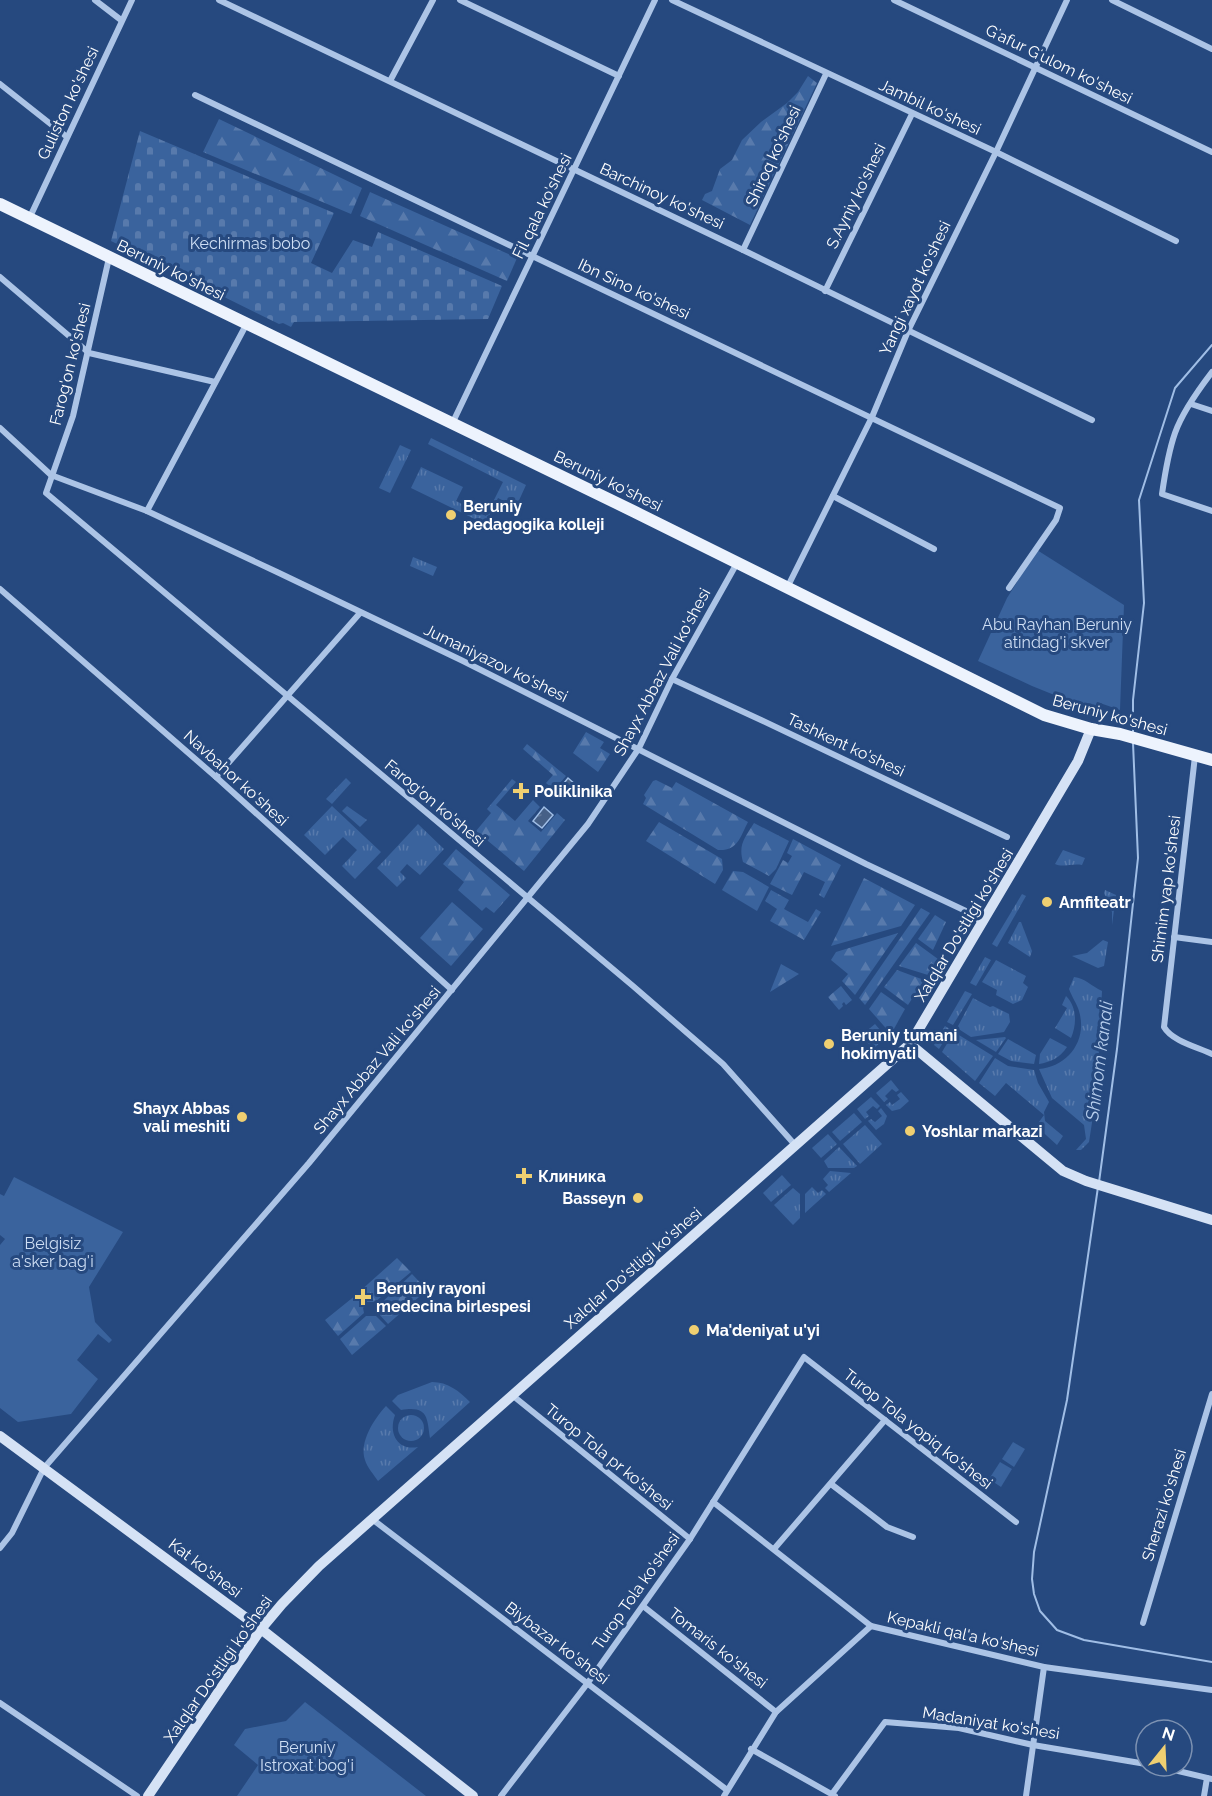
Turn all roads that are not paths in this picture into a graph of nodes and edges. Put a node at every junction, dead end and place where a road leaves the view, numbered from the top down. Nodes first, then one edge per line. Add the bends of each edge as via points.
1 (95, 0) edge
2 (132, 0) edge
3 (219, 0) edge
4 (433, 0) edge
5 (460, 0) edge
6 (655, 0) edge
7 (672, 0) edge
8 (894, 0) edge
9 (1067, 0) edge
10 (1112, 0) edge
11 (121, 20) junction
12 (1212, 49) edge
13 (1035, 68) junction
14 (826, 74) junction
15 (619, 76) junction
16 (390, 81) junction
17 (0, 84) edge
18 (195, 95) dead end
19 (912, 114) junction
20 (67, 137) junction
21 (1212, 152) edge
22 (996, 153) junction
23 (575, 170) junction
24 (0, 204) edge
25 (29, 219) junction
26 (1176, 241) dead end
27 (743, 250) junction
28 (532, 255) junction
29 (109, 258) junction
30 (0, 277) edge
31 (825, 291) junction
32 (246, 325) junction
33 (908, 331) junction
34 (88, 353) junction
35 (1212, 372) edge
36 (215, 382) junction
37 (1191, 404) junction
38 (1212, 411) edge
39 (872, 417) junction
40 (1092, 420) dead end
41 (452, 424) junction
42 (0, 428) edge
43 (51, 476) junction
44 (833, 496) junction
45 (1212, 510) edge
46 (147, 511) junction
47 (934, 549) dead end
48 (737, 563) junction
49 (787, 588) junction
50 (1010, 588) dead end
51 (0, 589) edge
52 (360, 613) junction
53 (672, 679) junction
54 (287, 696) junction
55 (1090, 729) junction
56 (639, 748) junction
57 (1196, 755) junction
58 (1212, 760) edge
59 (216, 777) junction
60 (1007, 837) dead end
61 (528, 899) junction
62 (983, 924) junction
63 (1174, 937) junction
64 (1212, 942) edge
65 (452, 990) junction
66 (910, 1044) junction
67 (1212, 1054) edge
68 (796, 1146) junction
69 (1212, 1220) edge
70 (804, 1357) joint
71 (1212, 1394) edge
72 (512, 1395) junction
73 (885, 1420) junction
74 (0, 1436) edge
75 (44, 1468) junction
76 (831, 1484) junction
77 (713, 1502) junction
78 (370, 1518) junction
79 (1016, 1522) dead end
80 (913, 1537) dead end
81 (690, 1539) junction
82 (0, 1548) edge
83 (774, 1549) junction
84 (643, 1606) junction
85 (1143, 1623) dead end
86 (871, 1626) junction
87 (261, 1629) junction
88 (1044, 1667) junction
89 (587, 1684) junction
90 (1212, 1690) edge
91 (0, 1702) edge
92 (776, 1712) junction
93 (1033, 1745) junction
94 (751, 1749) junction
95 (1134, 1762) edge
96 (1194, 1775) edge
97 (1209, 1778) edge
98 (725, 1793) edge
99 (834, 1795) edge
100 (137, 1796) edge
101 (148, 1796) edge
102 (473, 1796) edge
103 (501, 1796) edge
104 (1026, 1796) edge
105 (1204, 1796) edge

1 - 11 street
2 - 11 street, Guliston ko'shesi
3 - 16 street, Barchinoy ko'shesi
4 - 16 street
5 - 15 street
6 - 15 street, Fil qala ko'shesi
7 - 14 street, Jambil ko'shesi
8 - 13 street, Gʻafur Gʻulom ko'shesi
9 - 13 street, Yangi xayot ko'shesi
10 - 12 street
11 - 20 street, Guliston ko'shesi
13 - 21 street, Gʻafur Gʻulom ko'shesi
13 - 22 street, Yangi xayot ko'shesi
14 - 19 street, Jambil ko'shesi
14 - 27 street, Shiroq ko'shesi
15 - 23 street, Fil qala ko'shesi
16 - 23 street, Barchinoy ko'shesi
17 - 20 street
18 - 28 street, Ibn Sino ko'shesi
19 - 22 street, Jambil ko'shesi
19 - 31 street, S.Ayniy ko'shesi
20 - 25 street, Guliston ko'shesi
22 - 26 street, Jambil ko'shesi
22 - 33 street, Yangi xayot ko'shesi
23 - 27 street, Barchinoy ko'shesi
23 - 28 street, Fil qala ko'shesi
24 - 25 main road, Beruniy ko'shesi
25 - 29 main road, Beruniy ko'shesi
27 - 31 street, Barchinoy ko'shesi
28 - 39 street, Ibn Sino ko'shesi
28 - 41 street, Fil qala ko'shesi
29 - 32 main road, Beruniy ko'shesi
29 - 34 street, Farog'on ko'shesi
30 - 34 street
31 - 33 street, Barchinoy ko'shesi
32 - 36 street
32 - 41 main road, Beruniy ko'shesi
33 - 39 street, Yangi xayot ko'shesi
33 - 40 street, Barchinoy ko'shesi
34 - 36 street
34 - 43 street, Farog'on ko'shesi via 74,416
35 - 37 street
36 - 46 street
37 - 38 street
37 - 45 street via 1176,430 1162,494
39 - 44 street, Yangi xayot ko'shesi
39 - 50 street, Ibn Sino ko'shesi via 1060,508
41 - 48 main road, Beruniy ko'shesi
42 - 43 street, Jumaniyazov ko'shesi
43 - 46 street, Jumaniyazov ko'shesi
43 - 54 street, Farog'on ko'shesi via 46,493
44 - 47 street
44 - 49 street, Yangi xayot ko'shesi
46 - 52 street, Jumaniyazov ko'shesi
48 - 49 main road, Beruniy ko'shesi
48 - 53 street, Shayx Abbaz Vali ko'shesi
49 - 55 main road, Beruniy ko'shesi via 1044,715
51 - 59 street, Navbahor ko'shesi
52 - 54 street
52 - 56 street, Jumaniyazov ko'shesi
53 - 56 street, Shayx Abbaz Vali ko'shesi
53 - 60 street, Tashkent ko'shesi
54 - 59 street
54 - 61 street, Farog'on ko'shesi
55 - 57 main road, Beruniy ko'shesi
55 - 62 street, Xalqlar Do'stligi ko'shesi via 1078,761
56 - 61 street, Shayx Abbaz Vali ko'shesi via 588,824
56 - 62 street, Jumaniyazov ko'shesi via 968,912
57 - 58 main road, Beruniy ko'shesi
57 - 63 street, Shimim yap ko'shesi
59 - 65 street, Navbahor ko'shesi
61 - 65 street, Shayx Abbaz Vali ko'shesi
61 - 68 street, Farog'on ko'shesi via 723,1064
62 - 66 street, Xalqlar Do'stligi ko'shesi
63 - 64 street
63 - 67 street, Shimim yap ko'shesi via 1164,1027 1167,1033
65 - 75 street, Shayx Abbaz Vali ko'shesi via 304,1169
66 - 68 street, Xalqlar Do'stligi ko'shesi
66 - 69 street via 1063,1172
68 - 72 street, Xalqlar Do'stligi ko'shesi
70 - 73 street, Turop Tola yopiq ko'shesi
70 - 77 street, Turop Tola ko'shesi
71 - 85 street, Sherazi ko'shesi
72 - 78 street, Xalqlar Do'stligi ko'shesi
72 - 81 street, Turop Tola pr ko'shesi
73 - 76 street
73 - 79 street, Turop Tola yopiq ko'shesi
74 - 75 street, Kat ko'shesi
75 - 82 street, Shayx Abbaz Vali ko'shesi via 12,1533
75 - 87 street, Kat ko'shesi
76 - 80 street via 887,1527
76 - 83 street
77 - 81 street, Turop Tola ko'shesi
77 - 83 street, Kepakli qal'a ko'shesi
78 - 87 street, Xalqlar Do'stligi ko'shesi
78 - 89 street, Biybazar ko'shesi
81 - 84 street, Turop Tola ko'shesi
83 - 86 street, Kepakli qal'a ko'shesi
84 - 89 street, Turop Tola ko'shesi
84 - 92 street, Tomaris ko'shesi
86 - 88 street, Kepakli qal'a ko'shesi
86 - 92 street
87 - 101 street, Xalqlar Do'stligi ko'shesi
87 - 102 street, Kat ko'shesi
88 - 90 street, Kepakli qal'a ko'shesi
88 - 93 street
89 - 98 street, Biybazar ko'shesi
89 - 103 street, Turop Tola ko'shesi
91 - 100 street
92 - 94 street
93 - 95 street, Madaniyat ko'shesi
93 - 99 street, Madaniyat ko'shesi via 959,1728 885,1722
93 - 104 street
94 - 98 street
94 - 99 street
96 - 97 street
97 - 105 street

